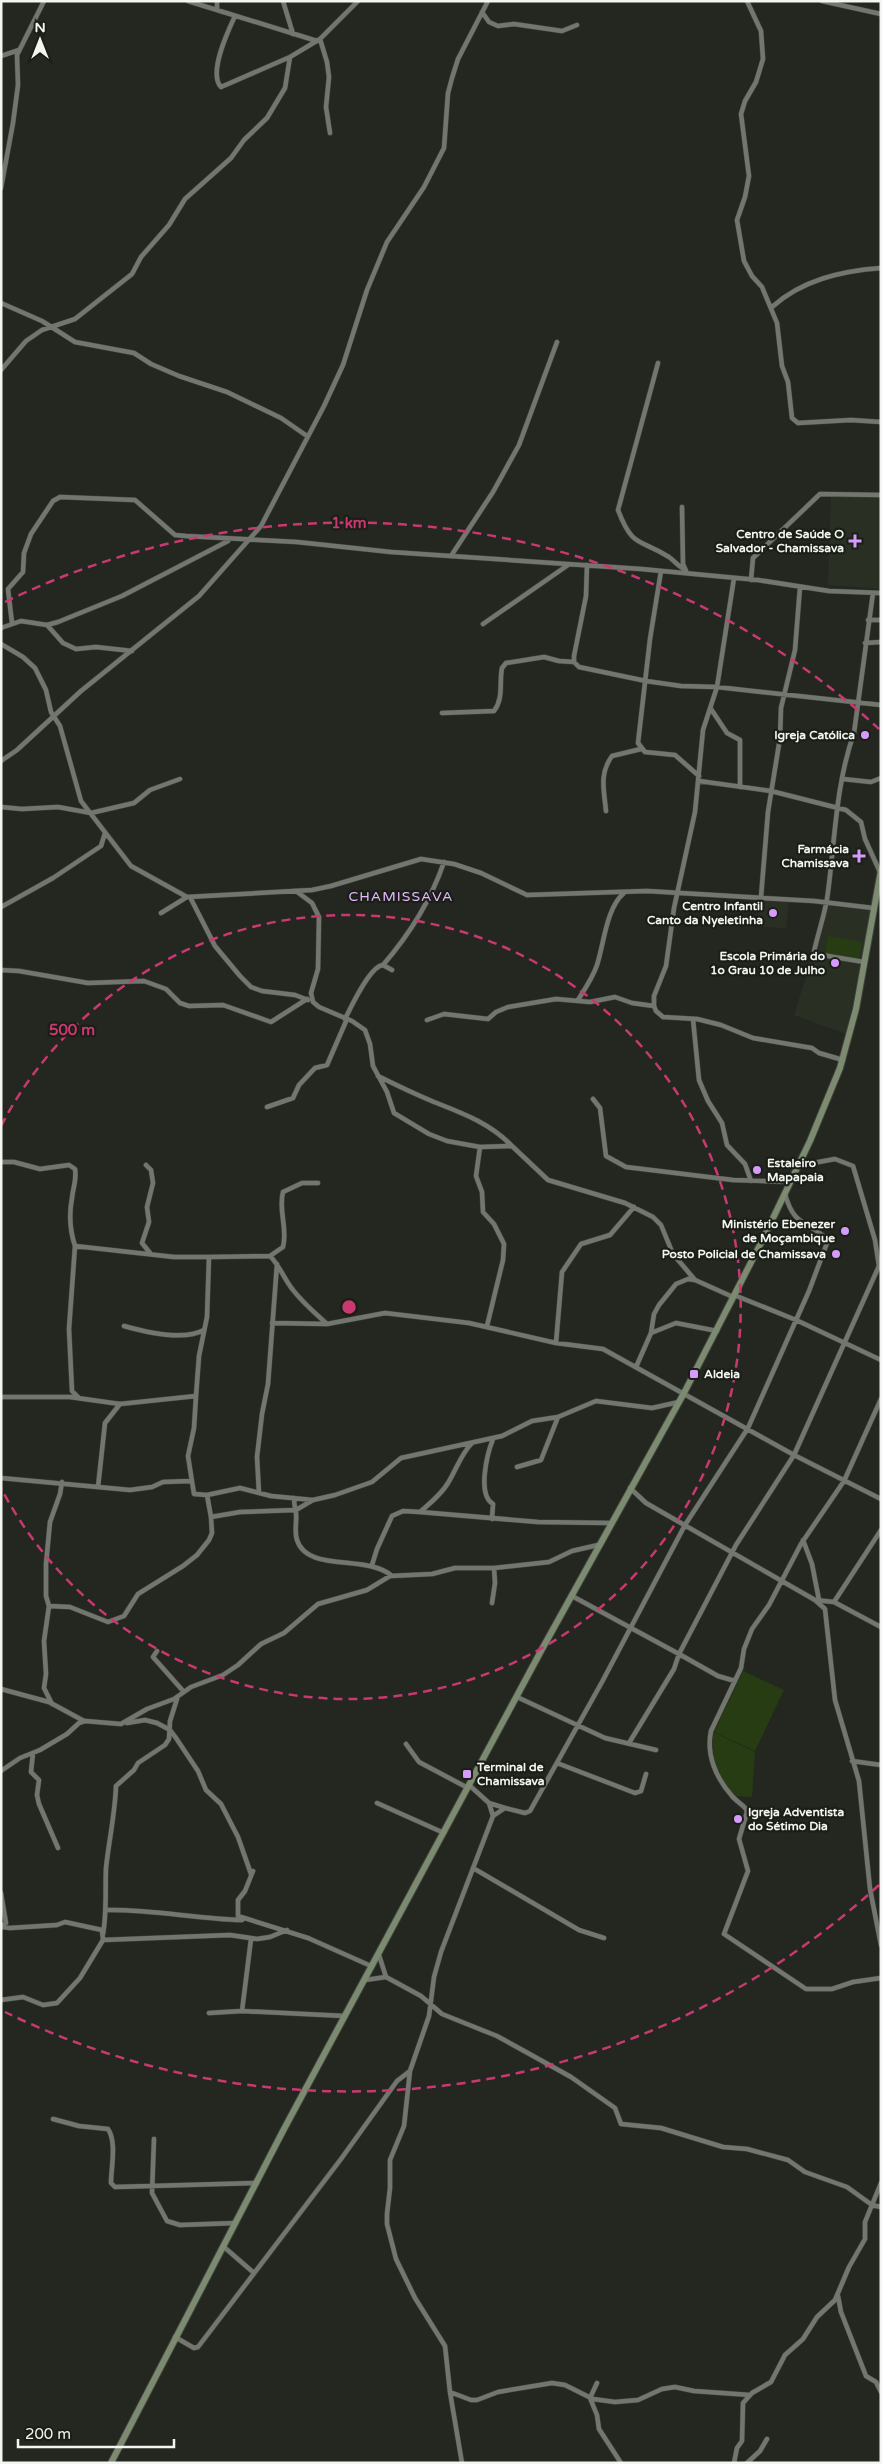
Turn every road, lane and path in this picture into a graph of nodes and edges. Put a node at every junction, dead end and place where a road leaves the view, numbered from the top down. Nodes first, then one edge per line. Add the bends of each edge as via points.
1 (44, 1) edge
2 (188, 1) edge
3 (217, 1) edge
4 (283, 1) edge
5 (358, 1) edge
6 (488, 1) edge
7 (747, 1) edge
8 (822, 1) edge
9 (216, 10) junction
10 (482, 12) junction
11 (881, 14) edge
12 (235, 16) junction
13 (577, 25) dead end
14 (293, 34) junction
15 (318, 40) junction
16 (19, 50) junction
17 (1, 56) edge
18 (290, 57) junction
19 (330, 133) dead end
20 (1, 188) edge
21 (881, 268) edge
22 (1, 303) edge
23 (772, 307) junction
24 (52, 327) junction
25 (557, 342) dead end
26 (658, 363) dead end
27 (1, 370) edge
28 (881, 422) edge
29 (307, 436) junction
30 (881, 495) edge
31 (682, 507) dead end
32 (232, 539) junction
33 (250, 540) junction
34 (451, 556) junction
35 (568, 564) junction
36 (586, 565) junction
37 (661, 570) junction
38 (686, 571) junction
39 (734, 578) junction
40 (751, 580) junction
41 (800, 587) junction
42 (873, 593) junction
43 (881, 593) edge
44 (868, 620) junction
45 (881, 620) edge
46 (12, 623) junction
47 (483, 624) dead end
48 (47, 625) junction
49 (1, 628) edge
50 (881, 642) edge
51 (1, 644) edge
52 (865, 644) junction
53 (132, 650) junction
54 (574, 662) junction
55 (646, 681) junction
56 (717, 687) junction
57 (784, 694) junction
58 (857, 704) junction
59 (881, 705) edge
60 (711, 709) junction
61 (442, 713) dead end
62 (54, 716) junction
63 (641, 749) junction
64 (1, 761) edge
65 (881, 778) edge
66 (180, 779) dead end
67 (699, 779) junction
68 (844, 779) junction
69 (740, 787) junction
70 (771, 791) junction
71 (1, 807) edge
72 (838, 807) junction
73 (606, 811) dead end
74 (91, 813) junction
75 (105, 832) junction
76 (444, 862) junction
77 (881, 871) edge
78 (295, 890) junction
79 (625, 892) junction
80 (679, 893) junction
81 (188, 897) junction
82 (761, 897) junction
83 (826, 902) junction
84 (1, 907) edge
85 (873, 908) junction
86 (161, 913) dead end
87 (864, 962) junction
88 (383, 965) junction
89 (1, 970) edge
90 (392, 970) dead end
91 (307, 999) junction
92 (578, 1000) junction
93 (313, 1002) junction
94 (654, 1006) junction
95 (346, 1019) junction
96 (693, 1019) junction
97 (427, 1020) dead end
98 (843, 1060) junction
99 (376, 1075) junction
100 (593, 1099) dead end
101 (267, 1107) dead end
102 (512, 1146) junction
103 (480, 1147) junction
104 (1, 1162) edge
105 (146, 1165) dead end
106 (798, 1166) junction
107 (751, 1181) junction
108 (790, 1182) junction
109 (318, 1183) dead end
110 (785, 1192) junction
111 (634, 1207) junction
112 (75, 1246) junction
113 (151, 1254) junction
114 (270, 1256) junction
115 (208, 1257) junction
116 (880, 1263) edge
117 (277, 1264) junction
118 (695, 1280) junction
119 (734, 1296) junction
120 (796, 1320) junction
121 (272, 1323) junction
122 (327, 1324) junction
123 (124, 1326) dead end
124 (486, 1326) junction
125 (204, 1330) junction
126 (717, 1331) junction
127 (650, 1333) junction
128 (556, 1343) junction
129 (845, 1344) junction
130 (881, 1360) edge
131 (636, 1367) junction
132 (684, 1393) junction
133 (196, 1396) junction
134 (1, 1397) edge
135 (81, 1398) junction
136 (881, 1399) edge
137 (679, 1402) junction
138 (120, 1404) junction
139 (558, 1417) junction
140 (748, 1428) junction
141 (493, 1439) junction
142 (473, 1442) junction
143 (794, 1455) junction
144 (517, 1467) dead end
145 (1, 1478) edge
146 (190, 1481) junction
147 (844, 1481) junction
148 (62, 1482) junction
149 (98, 1487) junction
150 (630, 1488) junction
151 (259, 1493) junction
152 (207, 1495) junction
153 (294, 1498) junction
154 (881, 1499) edge
155 (313, 1500) junction
156 (294, 1510) junction
157 (420, 1512) junction
158 (211, 1517) junction
159 (492, 1519) junction
160 (611, 1523) junction
161 (685, 1525) junction
162 (881, 1530) edge
163 (804, 1540) junction
164 (598, 1545) junction
165 (732, 1552) junction
166 (372, 1565) junction
167 (494, 1568) junction
168 (392, 1576) junction
169 (780, 1582) junction
170 (572, 1596) junction
171 (817, 1600) junction
172 (834, 1602) junction
173 (492, 1603) dead end
174 (48, 1606) junction
175 (880, 1626) edge
176 (630, 1628) junction
177 (157, 1651) dead end
178 (679, 1654) junction
179 (735, 1681) junction
180 (1, 1689) edge
181 (184, 1692) junction
182 (179, 1696) junction
183 (517, 1697) junction
184 (52, 1704) junction
185 (85, 1721) junction
186 (126, 1722) junction
187 (578, 1725) junction
188 (170, 1730) junction
189 (629, 1743) junction
190 (406, 1744) dead end
191 (656, 1750) dead end
192 (33, 1753) junction
193 (852, 1760) junction
194 (557, 1763) junction
195 (881, 1765) edge
196 (1, 1771) edge
197 (646, 1774) dead end
198 (469, 1786) junction
199 (377, 1803) dead end
200 (489, 1803) junction
201 (505, 1808) junction
202 (492, 1816) junction
203 (444, 1833) junction
204 (58, 1848) dead end
205 (473, 1868) junction
206 (1, 1893) edge
207 (107, 1910) junction
208 (243, 1920) junction
209 (1, 1927) edge
210 (287, 1930) junction
211 (103, 1934) junction
212 (604, 1938) dead end
213 (251, 1939) junction
214 (103, 1940) junction
215 (881, 1944) edge
216 (379, 1955) junction
217 (371, 1966) junction
218 (386, 1978) junction
219 (881, 1978) edge
220 (365, 1980) junction
221 (1, 2000) edge
222 (431, 2005) junction
223 (242, 2011) junction
224 (209, 2013) dead end
225 (345, 2016) junction
226 (410, 2071) junction
227 (53, 2119) dead end
228 (154, 2139) dead end
229 (257, 2183) junction
230 (881, 2183) edge
231 (152, 2187) junction
232 (875, 2197) junction
233 (865, 2200) junction
234 (872, 2205) junction
235 (881, 2207) edge
236 (236, 2223) junction
237 (224, 2247) junction
238 (254, 2273) junction
239 (838, 2295) junction
240 (176, 2337) junction
241 (597, 2383) dead end
242 (450, 2392) junction
243 (881, 2392) edge
244 (750, 2395) junction
245 (590, 2398) junction
246 (767, 2440) dead end
247 (111, 2463) edge
248 (462, 2463) edge
249 (621, 2463) edge
250 (734, 2463) edge
251 (747, 2463) edge

1 - 16 street
2 - 9 street
3 - 9 street
4 - 14 street
5 - 15 street
6 - 10 street
7 - 23 street via 761,31 763,59 741,114 749,176 737,220 744,261
8 - 11 street
9 - 12 street
10 - 13 street via 489,22 498,26 514,24 562,31
10 - 29 street via 458,58 452,78 444,148 381,254 343,365
12 - 14 street
12 - 18 street via 221,49 219,86
14 - 15 street
15 - 18 street
15 - 19 street via 327,62 326,107
16 - 17 street
16 - 20 street via 13,123
18 - 24 street via 284,88 267,118 231,158 185,199 132,274 76,319
21 - 23 street via 852,271 819,280 798,288
22 - 24 street
23 - 28 street via 794,421
24 - 27 street via 26,341
24 - 29 street via 75,342 134,353 179,376 227,392 269,411
25 - 34 street via 519,445
26 - 38 street via 618,510 628,534 668,556
29 - 33 street via 261,526
30 - 40 street via 820,494 753,558
31 - 38 street
32 - 33 street
32 - 46 street via 175,535 135,500 60,497 53,501 31,534 24,553 23,572 8,588
32 - 48 street via 122,596
33 - 34 street
33 - 53 street via 199,596
34 - 35 street
35 - 36 street
35 - 47 street
36 - 37 street
36 - 54 street via 586,596
37 - 38 street
37 - 55 street
38 - 39 street
39 - 40 street
39 - 56 street
40 - 41 street
41 - 42 street via 829,592
41 - 57 street via 795,650
42 - 43 street
42 - 44 street
44 - 45 street
44 - 52 street
46 - 48 street via 21,621
46 - 49 street
48 - 53 street via 63,643 76,648
50 - 52 street
51 - 62 street via 35,668
52 - 58 street
53 - 62 street
54 - 55 street via 586,669
54 - 61 street via 544,657 506,663 502,668 501,689 494,710
55 - 56 street
55 - 63 street via 638,743
56 - 57 street
56 - 60 street
57 - 58 street
57 - 70 street
58 - 59 street
58 - 68 street
60 - 67 street via 703,730
60 - 69 street via 727,733 740,740
62 - 64 street
62 - 74 street via 60,726 78,794
63 - 67 street via 676,755
63 - 73 street via 612,756 606,764 602,778
65 - 68 street via 871,782
66 - 74 street via 150,790 134,803
67 - 69 street
67 - 80 street
68 - 72 street
69 - 70 street
70 - 72 street
70 - 82 street
71 - 74 street via 58,807
72 - 77 street via 861,822
72 - 83 street
74 - 75 street
75 - 81 street via 131,866
75 - 84 street via 101,846
76 - 78 street via 414,860 331,886
76 - 79 street via 482,873 527,895
76 - 88 street via 430,898
77 - 85 street
78 - 81 street
78 - 93 street via 312,903 319,917 318,969 311,993
79 - 80 street
79 - 92 street via 614,904 596,967
80 - 82 street
80 - 94 street via 666,966 654,996
81 - 86 street
81 - 91 street via 215,946 251,987 262,992
82 - 83 street
83 - 85 street
83 - 87 street via 814,953
85 - 87 street
87 - 98 street
88 - 90 street
88 - 95 street via 377,966 367,980
89 - 91 street via 88,983 144,981 166,989 189,1006 223,1004 271,1022
91 - 93 street
92 - 94 street via 590,1002 615,997
92 - 97 street via 556,999 515,1005 496,1012 488,1019 444,1014
93 - 95 street
94 - 96 street via 658,1015 663,1017
95 - 99 street via 367,1032
95 - 101 street via 327,1065 315,1068 292,1098
96 - 98 street via 721,1025 753,1038 812,1048 820,1054
96 - 107 street via 699,1080 722,1123 727,1145 746,1164
98 - 106 street
99 - 102 street via 460,1111 484,1124
99 - 103 street via 397,1116 438,1138
100 - 107 street via 600,1108 603,1146 608,1158 626,1167
102 - 103 street
102 - 111 street via 548,1180
103 - 124 street via 476,1176 482,1192 483,1212 494,1224 504,1244
104 - 112 street via 40,1169 69,1165 76,1169 70,1222
105 - 113 street via 151,1170 153,1183 147,1207 149,1222 142,1243
106 - 108 street
106 - 116 street via 830,1160 851,1164
107 - 108 street
108 - 110 street
109 - 114 street via 302,1183 283,1192 280,1209 286,1239 283,1247
110 - 119 street
110 - 120 street via 790,1209 797,1218 825,1236 827,1241
111 - 118 street via 658,1221 673,1254
111 - 128 street via 610,1235 581,1244 562,1272
112 - 113 street
112 - 135 street via 69,1330 72,1391
113 - 115 street
114 - 115 street
114 - 117 street
115 - 125 street
116 - 129 street
117 - 121 street
117 - 122 street via 291,1288
118 - 119 street
118 - 127 street via 688,1279 672,1286 656,1309
119 - 120 street
119 - 126 street
120 - 129 street
120 - 140 street
121 - 122 street
121 - 151 street via 268,1384 257,1457
122 - 124 street via 385,1313
123 - 125 street via 144,1332 181,1335
124 - 128 street
125 - 133 street
126 - 127 street via 676,1323
126 - 132 street
127 - 131 street
128 - 131 street via 604,1349
129 - 130 street
129 - 143 street
131 - 132 street
132 - 137 street
132 - 140 street
133 - 138 street
133 - 146 street via 188,1456
134 - 135 street
135 - 138 street
136 - 147 street
137 - 139 street via 652,1408 596,1401
137 - 150 street
138 - 149 street via 105,1423
139 - 141 street via 532,1421
139 - 144 street via 540,1460
140 - 143 street
140 - 161 street
141 - 142 street
141 - 159 street via 486,1461 485,1492 486,1500 493,1504
142 - 155 street via 401,1458 372,1482
142 - 157 street via 442,1491
143 - 147 street
143 - 165 street
145 - 148 street
146 - 149 street via 163,1482 141,1490
146 - 152 street via 194,1494
147 - 154 street
147 - 163 street
148 - 149 street
148 - 174 street via 48,1538
150 - 160 street
150 - 161 street via 646,1503
151 - 152 street via 240,1488
151 - 153 street
152 - 158 street
153 - 155 street
153 - 156 street
155 - 156 street
156 - 158 street via 240,1512
156 - 166 street via 296,1539 310,1556
157 - 159 street
157 - 166 street via 403,1511 392,1516
158 - 174 street via 210,1540 197,1555 138,1594 124,1616 108,1622 70,1607
159 - 160 street
160 - 164 street
161 - 165 street
161 - 176 street
162 - 172 street
163 - 169 street
163 - 171 street via 812,1564
164 - 167 street via 549,1562
164 - 170 street
165 - 169 street
165 - 178 street
166 - 168 street
167 - 168 street via 455,1568 432,1574
167 - 173 street
168 - 181 street via 366,1590 318,1604 284,1633 260,1644 233,1669
169 - 171 street
169 - 179 street via 747,1640
170 - 176 street
170 - 183 street
171 - 172 street
171 - 193 street via 827,1616 835,1700
172 - 175 street
174 - 184 street via 44,1688
176 - 178 street
176 - 187 street
177 - 181 street via 153,1657
178 - 179 street via 718,1676
178 - 189 street via 674,1669
179 - 219 street via 710,1735 716,1773 747,1812 739,1840 748,1871 724,1934 806,1989 832,1989 846,1983
180 - 184 street
181 - 182 street
182 - 186 street
182 - 188 street via 174,1703
183 - 187 street
183 - 198 street
184 - 185 street
185 - 186 street
185 - 192 street
186 - 188 street via 145,1720
187 - 189 street via 605,1738
187 - 194 street
188 - 207 street via 165,1745 142,1759 116,1786 115,1816 106,1870
188 - 208 street via 198,1771 206,1790 220,1804 252,1872 238,1900 238,1916
189 - 191 street
190 - 198 street via 419,1762
192 - 196 street
192 - 204 street via 31,1772 39,1780 39,1804
193 - 195 street
193 - 215 street via 861,1794 870,1889
194 - 197 street via 635,1793 641,1791
194 - 201 street via 530,1811
198 - 200 street
198 - 203 street
199 - 203 street
200 - 201 street
200 - 202 street
201 - 202 street
202 - 205 street
203 - 216 street
205 - 212 street via 579,1930
205 - 222 street via 441,1952
206 - 209 street via 6,1923
207 - 208 street
207 - 211 street
208 - 210 street
209 - 211 street via 65,1922 102,1930
210 - 213 street via 270,1937
210 - 217 street
211 - 214 street
213 - 214 street via 230,1935
213 - 223 street
214 - 221 street via 80,1978 57,2003 43,2005 28,1997
216 - 217 street
216 - 218 street
217 - 220 street
218 - 220 street
218 - 222 street via 421,1996
220 - 225 street
222 - 226 street
222 - 233 street via 442,2014 497,2036 570,2077 615,2108 621,2124 661,2128 723,2147 744,2148 788,2160 805,2172 848,2187
223 - 224 street
223 - 225 street
225 - 229 street
226 - 238 street via 397,2082
226 - 242 street via 404,2126 390,2160 387,2224 396,2259 444,2346
227 - 231 street via 108,2129 112,2134 111,2183 115,2187
228 - 231 street
229 - 231 street
229 - 236 street
230 - 232 street
231 - 236 street via 164,2216 173,2224
232 - 233 street
232 - 234 street
233 - 234 street
234 - 235 street
234 - 239 street via 865,2222 866,2237
236 - 237 street
237 - 238 street
237 - 240 street
238 - 240 street via 196,2348
239 - 243 street via 840,2312 866,2376 876,2382
239 - 244 street via 810,2326 805,2337 785,2355 771,2382
240 - 247 street
241 - 245 street
242 - 245 street via 477,2400 498,2392 552,2383 565,2385
242 - 248 street
244 - 245 street via 675,2387 629,2401
244 - 250 street via 743,2403 742,2440
245 - 249 street via 599,2429
246 - 251 street

